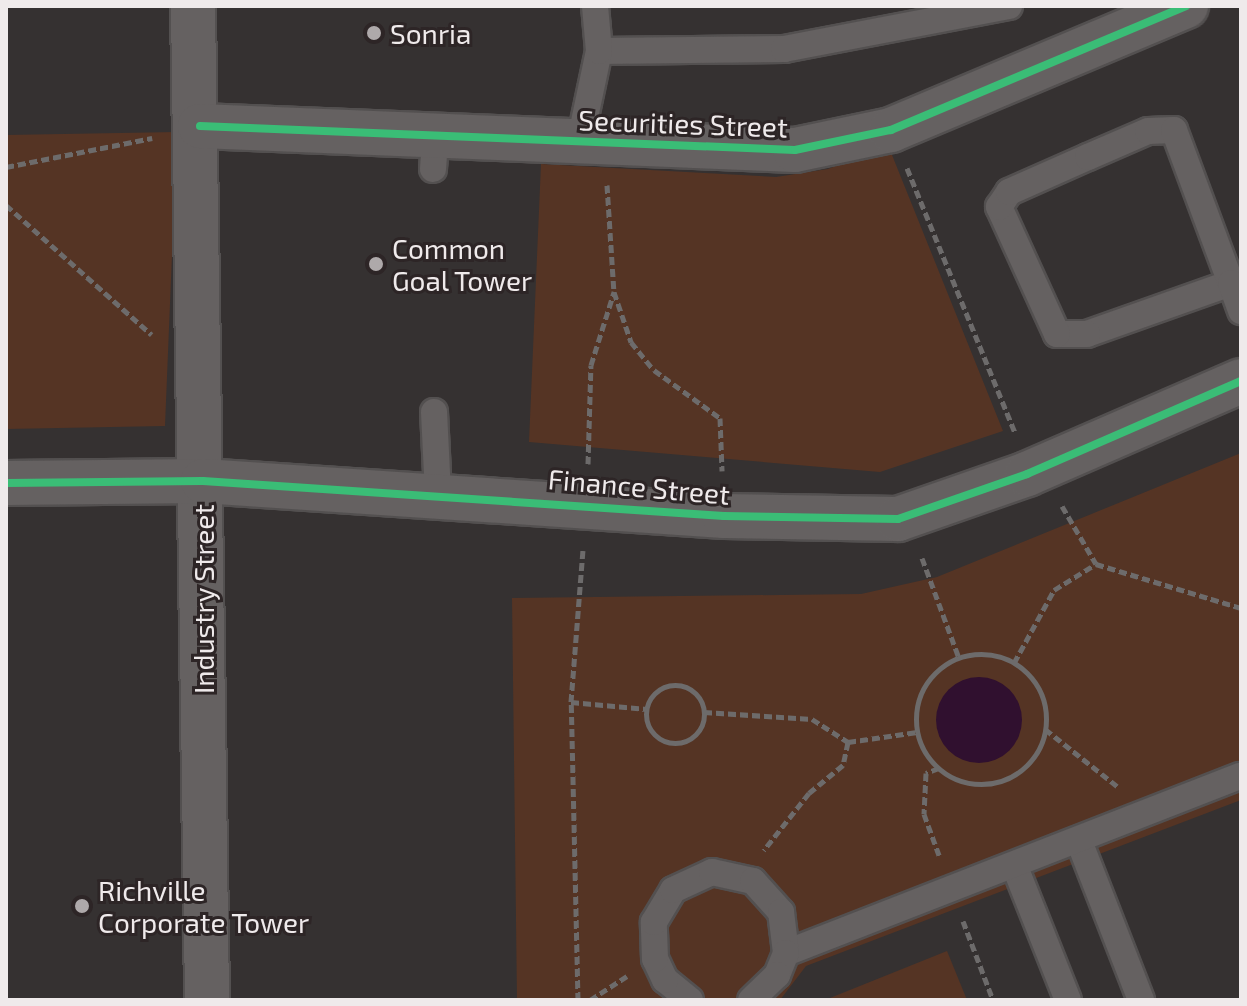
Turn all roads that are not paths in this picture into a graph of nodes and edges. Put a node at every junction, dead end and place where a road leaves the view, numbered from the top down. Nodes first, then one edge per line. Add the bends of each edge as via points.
1 (193, 6) edge
2 (595, 6) edge
3 (1009, 6) edge
4 (1184, 6) edge
5 (599, 51) junction
6 (580, 141) junction
7 (200, 143) junction
8 (1231, 283) junction
9 (1241, 311) edge
10 (1241, 381) edge
11 (434, 412) dead end
12 (203, 481) junction
13 (6, 483) edge
14 (438, 494) junction
15 (1241, 776) edge
16 (1079, 841) junction
17 (1015, 867) junction
18 (786, 953) junction
19 (681, 999) edge
20 (207, 1000) edge
21 (751, 1000) edge
22 (1068, 1000) edge
23 (1141, 1000) edge

1 - 7 street, Industry Street
2 - 5 lane
3 - 5 lane via 784,49
4 - 6 street, Securities Street via 891,130 795,150
5 - 6 lane
6 - 7 street, Securities Street via 434,153
7 - 12 street, Industry Street
8 - 8 lane via 1087,334 1057,334 999,207 1009,192 1112,146 1148,131 1174,130
8 - 9 lane
10 - 14 street, Finance Street via 1027,474 898,519 724,516
11 - 14 lane
12 - 13 street, Finance Street
12 - 14 street, Finance Street
12 - 20 street, Industry Street
15 - 16 lane
16 - 17 lane
16 - 23 lane
17 - 18 lane
17 - 22 lane
18 - 19 lane via 781,912 753,881 731,873 689,879 659,910 655,959
18 - 21 lane via 777,975

